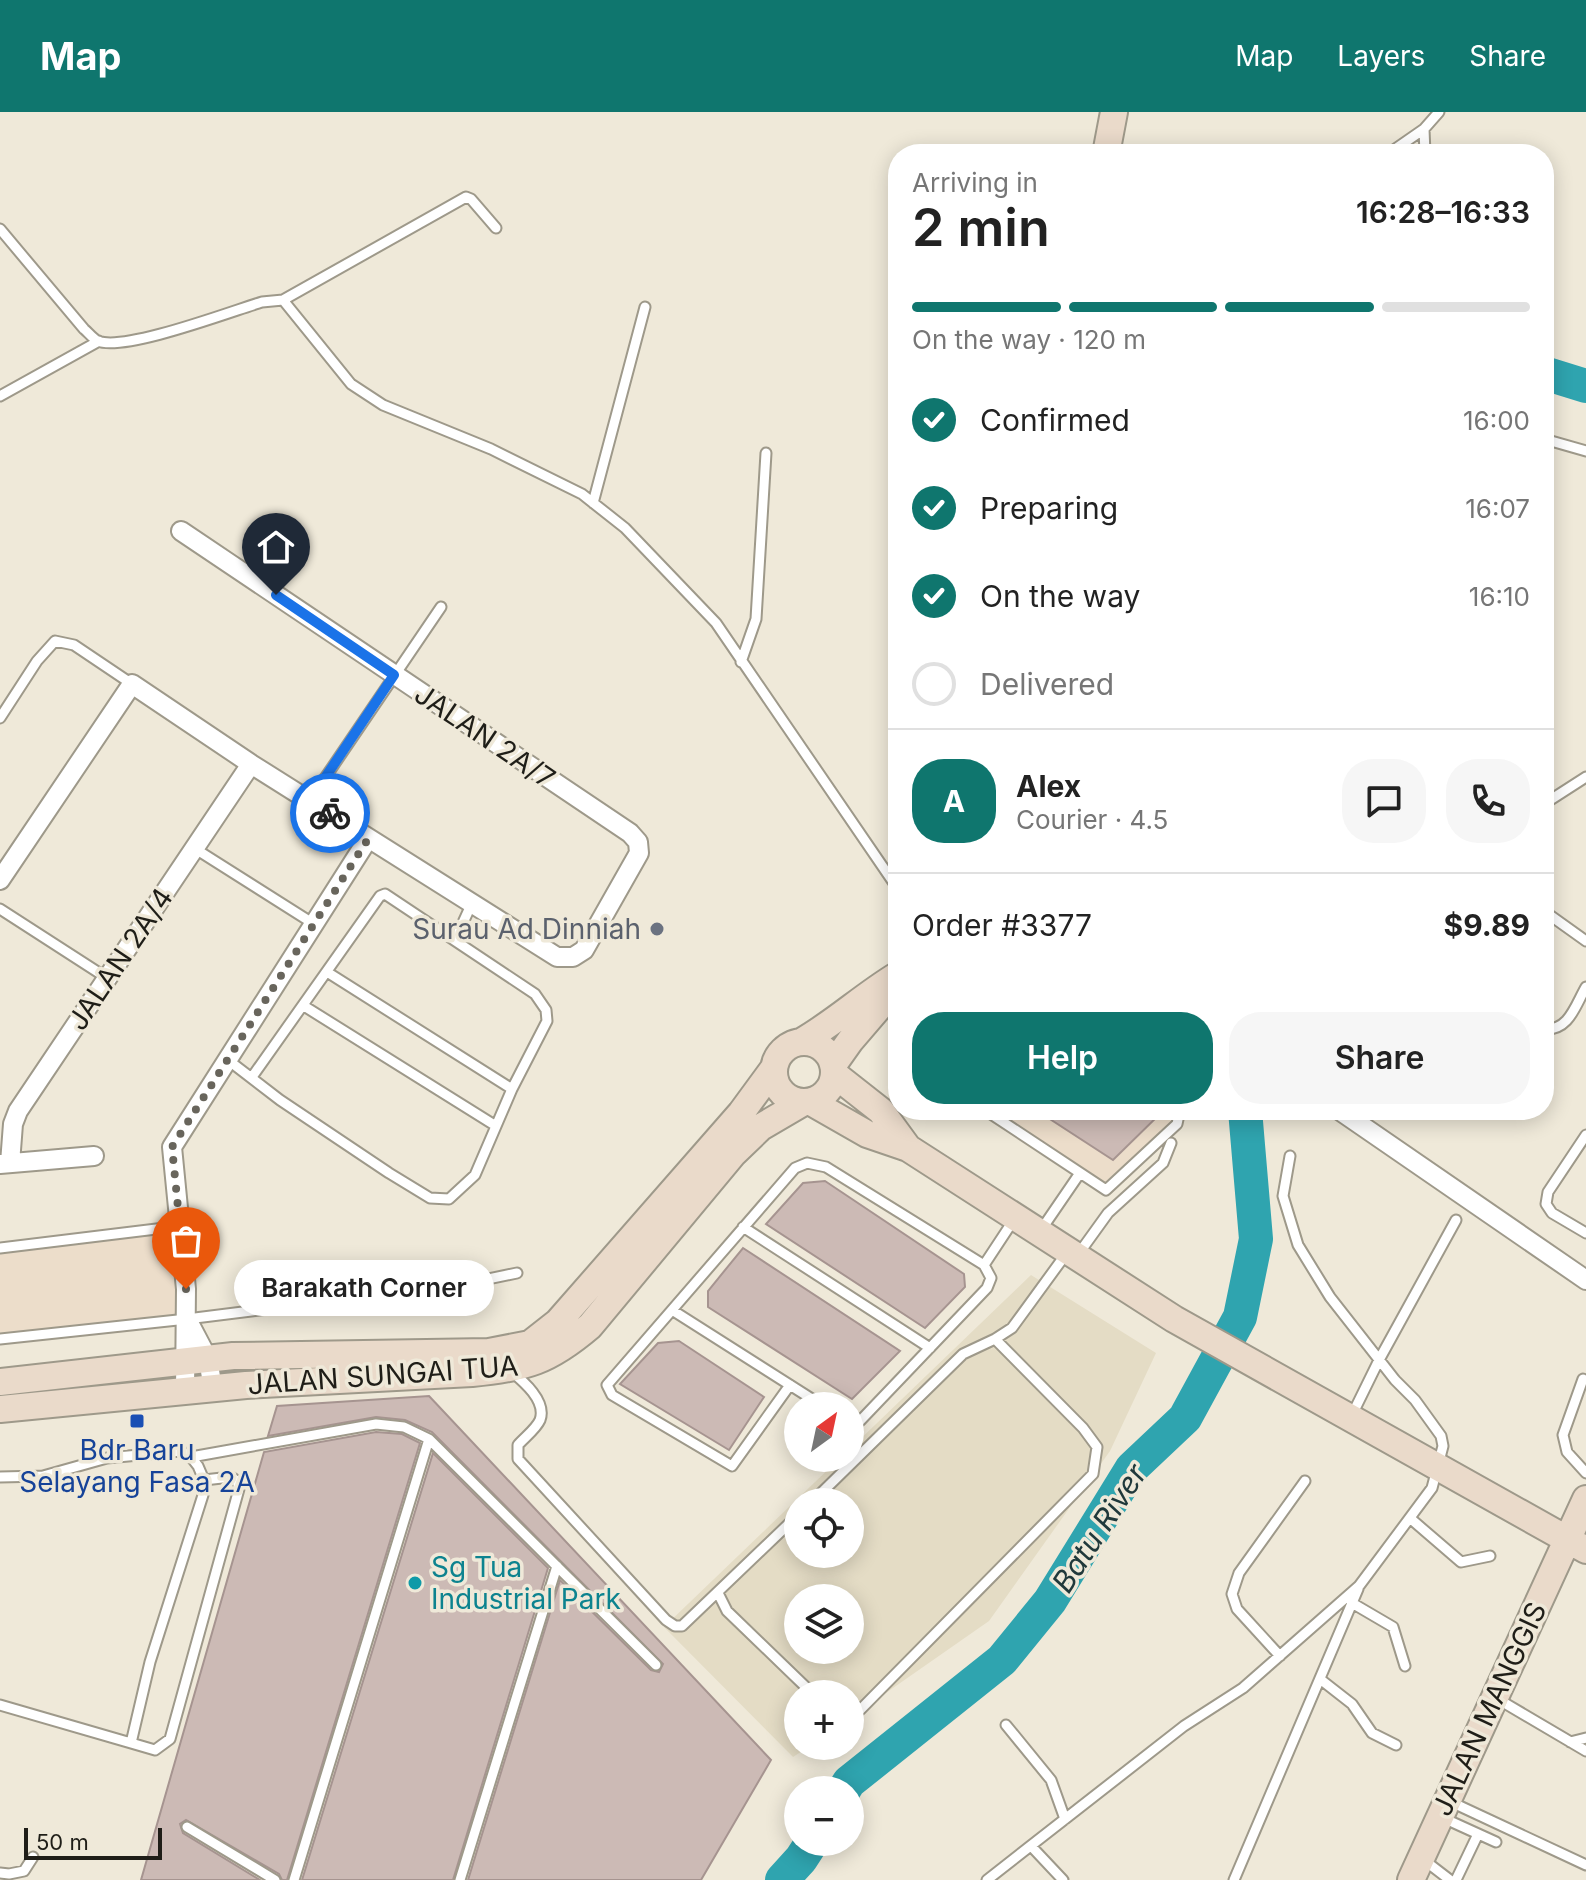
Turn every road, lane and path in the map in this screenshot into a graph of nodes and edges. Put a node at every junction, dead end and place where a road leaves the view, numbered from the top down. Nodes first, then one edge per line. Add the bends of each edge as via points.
1 (1114, 112) edge
2 (1439, 112) edge
3 (1424, 129) junction
4 (1108, 144) edge
5 (1402, 144) edge
6 (1425, 144) edge
7 (496, 228) dead end
8 (0, 229) edge
9 (283, 300) junction
10 (645, 307) dead end
11 (99, 341) junction
12 (0, 396) edge
13 (1554, 442) edge
14 (1586, 451) edge
15 (766, 453) dead end
16 (593, 503) junction
17 (181, 531) dead end
18 (441, 607) dead end
19 (741, 662) junction
20 (394, 675) junction
21 (132, 684) junction
22 (0, 718) edge
23 (251, 764) junction
24 (1586, 777) edge
25 (1554, 798) edge
26 (310, 800) junction
27 (368, 839) junction
28 (194, 848) junction
29 (888, 875) edge
30 (0, 880) edge
31 (472, 903) junction
32 (0, 909) edge
33 (1554, 918) edge
34 (314, 924) junction
35 (455, 940) junction
36 (1586, 941) edge
37 (327, 972) junction
38 (107, 978) junction
39 (888, 981) edge
40 (1586, 987) edge
41 (888, 997) edge
42 (304, 1006) junction
43 (1554, 1030) edge
44 (801, 1042) junction
45 (228, 1060) junction
46 (774, 1068) junction
47 (834, 1070) junction
48 (252, 1077) junction
49 (512, 1089) junction
50 (806, 1102) junction
51 (1000, 1120) edge
52 (1178, 1120) edge
53 (1354, 1120) edge
54 (496, 1126) junction
55 (1586, 1135) edge
56 (1171, 1143) dead end
57 (908, 1148) junction
58 (94, 1156) dead end
59 (1290, 1156) dead end
60 (5, 1164) edge
61 (1080, 1173) junction
62 (1016, 1217) junction
63 (1456, 1220) dead end
64 (181, 1226) junction
65 (743, 1227) junction
66 (1039, 1232) junction
67 (1586, 1233) edge
68 (0, 1248) edge
69 (1072, 1254) junction
70 (984, 1265) junction
71 (517, 1273) dead end
72 (1586, 1280) edge
73 (672, 1310) junction
74 (187, 1319) junction
75 (0, 1339) edge
76 (995, 1339) junction
77 (930, 1348) junction
78 (1379, 1360) junction
79 (196, 1361) junction
80 (510, 1370) junction
81 (1583, 1379) dead end
82 (0, 1382) edge
83 (790, 1385) junction
84 (213, 1389) junction
85 (185, 1391) junction
86 (801, 1392) edge
87 (0, 1409) edge
88 (864, 1417) edge
89 (1351, 1417) junction
90 (429, 1439) junction
91 (191, 1457) junction
92 (1438, 1466) junction
93 (1586, 1473) edge
94 (0, 1479) edge
95 (204, 1480) junction
96 (1305, 1481) dead end
97 (826, 1488) edge
98 (1586, 1499) edge
99 (1411, 1519) junction
100 (784, 1529) edge
101 (1576, 1544) edge
102 (1490, 1556) dead end
103 (557, 1566) junction
104 (1359, 1586) junction
105 (718, 1593) junction
106 (1352, 1603) junction
107 (1280, 1656) junction
108 (656, 1665) dead end
109 (1405, 1666) dead end
110 (1320, 1679) junction
111 (798, 1680) edge
112 (1495, 1698) junction
113 (0, 1705) edge
114 (864, 1706) edge
115 (1006, 1725) dead end
116 (1586, 1738) edge
117 (1570, 1742) junction
118 (131, 1743) junction
119 (1396, 1745) dead end
120 (1586, 1751) edge
121 (1444, 1809) junction
122 (1065, 1819) junction
123 (187, 1827) dead end
124 (1478, 1834) junction
125 (1496, 1842) dead end
126 (1031, 1846) junction
127 (33, 1857) dead end
128 (1586, 1865) edge
129 (1416, 1869) edge
130 (0, 1873) edge
131 (275, 1880) edge
132 (294, 1880) edge
133 (460, 1880) edge
134 (987, 1880) edge
135 (1063, 1880) edge
136 (1234, 1880) edge
137 (1450, 1880) edge
138 (1456, 1880) edge

1 - 4 main road
2 - 3 lane
3 - 5 lane
3 - 6 lane
7 - 9 lane via 466,197
8 - 11 lane
9 - 11 lane via 142,339
9 - 16 lane via 351,384 383,405 491,449
10 - 16 lane
11 - 12 lane
13 - 14 lane
15 - 19 lane via 756,619
16 - 19 lane via 625,528 716,623
17 - 20 street, JALAN 2A/7
18 - 20 lane
19 - 29 lane
20 - 26 lane
20 - 31 street, JALAN 2A/7 via 638,842 639,853 584,950 573,957 557,957
21 - 22 lane via 74,645 55,641
21 - 23 street
21 - 30 street
23 - 26 street
23 - 28 street, JALAN 2A/4
24 - 25 lane
26 - 27 street
27 - 31 street
27 - 34 street
28 - 34 lane
28 - 38 street, JALAN 2A/4
31 - 35 lane
32 - 38 lane
33 - 36 lane
34 - 45 street
35 - 37 lane via 385,894
35 - 49 lane via 535,994 546,1010 547,1021
37 - 42 lane
37 - 49 lane
38 - 60 street, JALAN 2A/4 via 18,1111
39 - 44 main road
40 - 43 lane via 1564,1026
41 - 47 main road via 850,1041
42 - 48 lane
42 - 54 lane
44 - 46 main road via 783,1050
44 - 47 main road via 825,1050
45 - 48 lane
45 - 64 street via 172,1147
46 - 50 main road via 777,1087 792,1100
46 - 79 main road, JALAN SUNGAI TUA via 741,1113 558,1322 530,1344 464,1353
47 - 50 main road via 827,1092
47 - 57 main road via 881,1111
48 - 54 lane via 430,1198 449,1199 475,1175
49 - 54 lane
50 - 57 main road via 867,1134
50 - 80 main road, JALAN SUNGAI TUA via 761,1127 733,1154 590,1326 563,1349
51 - 61 lane
52 - 61 lane via 1106,1190
53 - 72 street
55 - 67 lane via 1548,1192 1546,1204
56 - 69 lane via 1163,1163
57 - 62 main road
58 - 60 street
59 - 78 lane via 1283,1196 1298,1245 1323,1288
61 - 66 lane
62 - 66 main road
62 - 70 lane
63 - 78 lane
64 - 68 lane
64 - 74 street
65 - 70 lane via 795,1168 807,1163 826,1167
65 - 73 lane
65 - 77 lane
66 - 69 main road
69 - 76 lane via 1012,1328
69 - 89 main road via 1174,1319
70 - 77 lane via 991,1278 987,1288
71 - 74 lane
73 - 83 lane
73 - 83 lane via 607,1385 612,1395 732,1466
74 - 75 lane
74 - 79 street
76 - 97 lane via 963,1354
76 - 114 lane via 1097,1447 1093,1474
77 - 88 lane
78 - 89 lane
78 - 92 lane via 1441,1436
79 - 82 main road, JALAN SUNGAI TUA
79 - 84 street
79 - 85 street
80 - 84 main road, JALAN SUNGAI TUA
80 - 105 lane via 532,1390 541,1414 518,1445 518,1459 666,1620 682,1626
81 - 93 lane via 1563,1435 1567,1452
83 - 86 lane
84 - 85 main road, JALAN SUNGAI TUA
85 - 87 main road, JALAN SUNGAI TUA
89 - 92 main road
90 - 91 lane via 404,1427 376,1424
90 - 103 lane
90 - 132 lane
91 - 94 lane via 181,1451 107,1458 43,1476
91 - 95 lane
92 - 99 lane via 1432,1488
92 - 101 main road
95 - 118 lane
95 - 118 lane via 231,1477 239,1489 170,1739 155,1750
96 - 107 lane via 1239,1573 1232,1594 1237,1609
98 - 101 main road, JALAN MANGGIS
99 - 102 lane via 1461,1562
99 - 104 lane
100 - 105 lane
101 - 112 main road, JALAN MANGGIS
103 - 108 lane
103 - 133 lane
104 - 106 lane
104 - 107 lane
105 - 111 lane via 727,1611
106 - 109 lane via 1393,1627
106 - 110 lane
107 - 122 lane
110 - 119 lane via 1352,1704 1372,1733
110 - 136 lane
112 - 117 lane
112 - 121 main road, JALAN MANGGIS
113 - 118 lane
115 - 122 lane via 1051,1780
116 - 117 lane
117 - 120 lane
121 - 124 lane
121 - 128 lane
121 - 129 main road, JALAN MANGGIS
122 - 126 lane
123 - 131 lane
124 - 125 lane
124 - 138 lane
126 - 134 lane
126 - 135 lane
127 - 130 lane via 24,1871
129 - 137 lane

